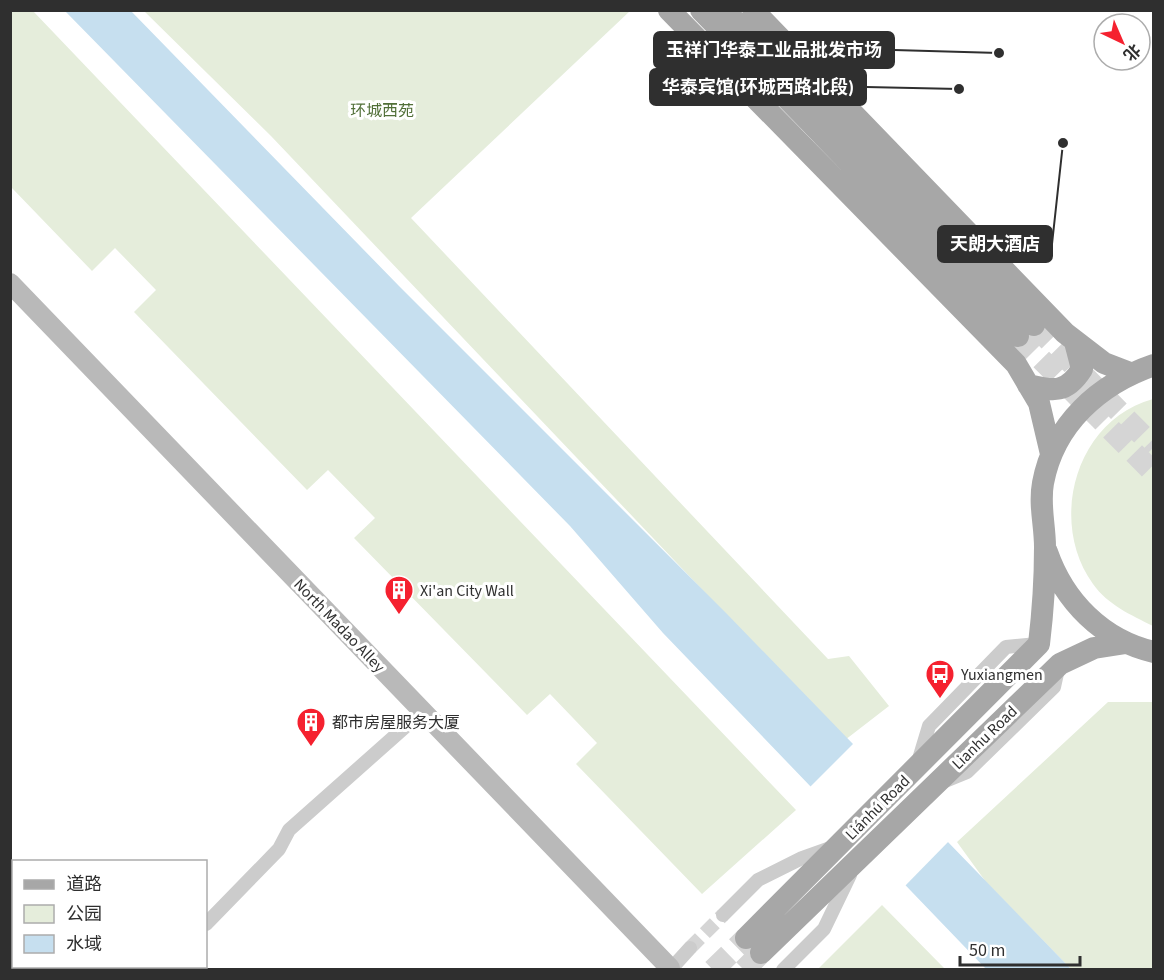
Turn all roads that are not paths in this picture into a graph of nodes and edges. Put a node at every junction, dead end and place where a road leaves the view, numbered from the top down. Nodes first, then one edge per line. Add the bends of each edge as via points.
1 (669, 10) edge
2 (701, 10) edge
3 (723, 10) edge
4 (753, 10) edge
5 (10, 283) edge
6 (1075, 342) junction
7 (1154, 365) edge
8 (1130, 373) junction
9 (1028, 385) junction
10 (1051, 454) junction
11 (1045, 544) junction
12 (1126, 643) junction
13 (1039, 644) junction
14 (1154, 652) edge
15 (1022, 662) junction
16 (1060, 664) junction
17 (1041, 682) junction
18 (423, 711) junction
19 (917, 768) junction
20 (935, 786) junction
21 (838, 846) junction
22 (855, 863) junction
23 (723, 915) tunnel mouth
24 (207, 923) edge
25 (690, 948) tunnel mouth
26 (670, 969) edge
27 (783, 969) edge

1 - 9 main road via 1016,364
2 - 3 main road via 1026,330
4 - 6 main road
5 - 18 street, North Madao Alley
6 - 8 main road via 1104,363
6 - 9 main road via 1082,369 1074,382 1062,389
7 - 8 main road
8 - 10 main road via 1097,393 1070,420
9 - 10 main road via 1039,403
10 - 11 main road via 1040,514
11 - 12 main road via 1062,585 1083,613
11 - 13 main road via 1045,600
12 - 14 main road
12 - 16 main road, Lianhu Road via 1094,648
13 - 15 main road, Lianhu Road
13 - 19 street via 1006,647 929,726
15 - 17 main road via 1037,666
15 - 19 main road, Lianhu Road
16 - 17 main road, Lianhu Road
16 - 20 street via 1054,687 975,765
17 - 20 main road, Lianhu Road
18 - 24 street via 289,830 279,849
18 - 26 street, North Madao Alley
19 - 21 main road, Liánhú Road
20 - 22 main road, Liánhú Road
21 - 22 main road via 753,945
21 - 23 street via 802,858 758,880
22 - 27 street via 824,929
25 - 26 street

